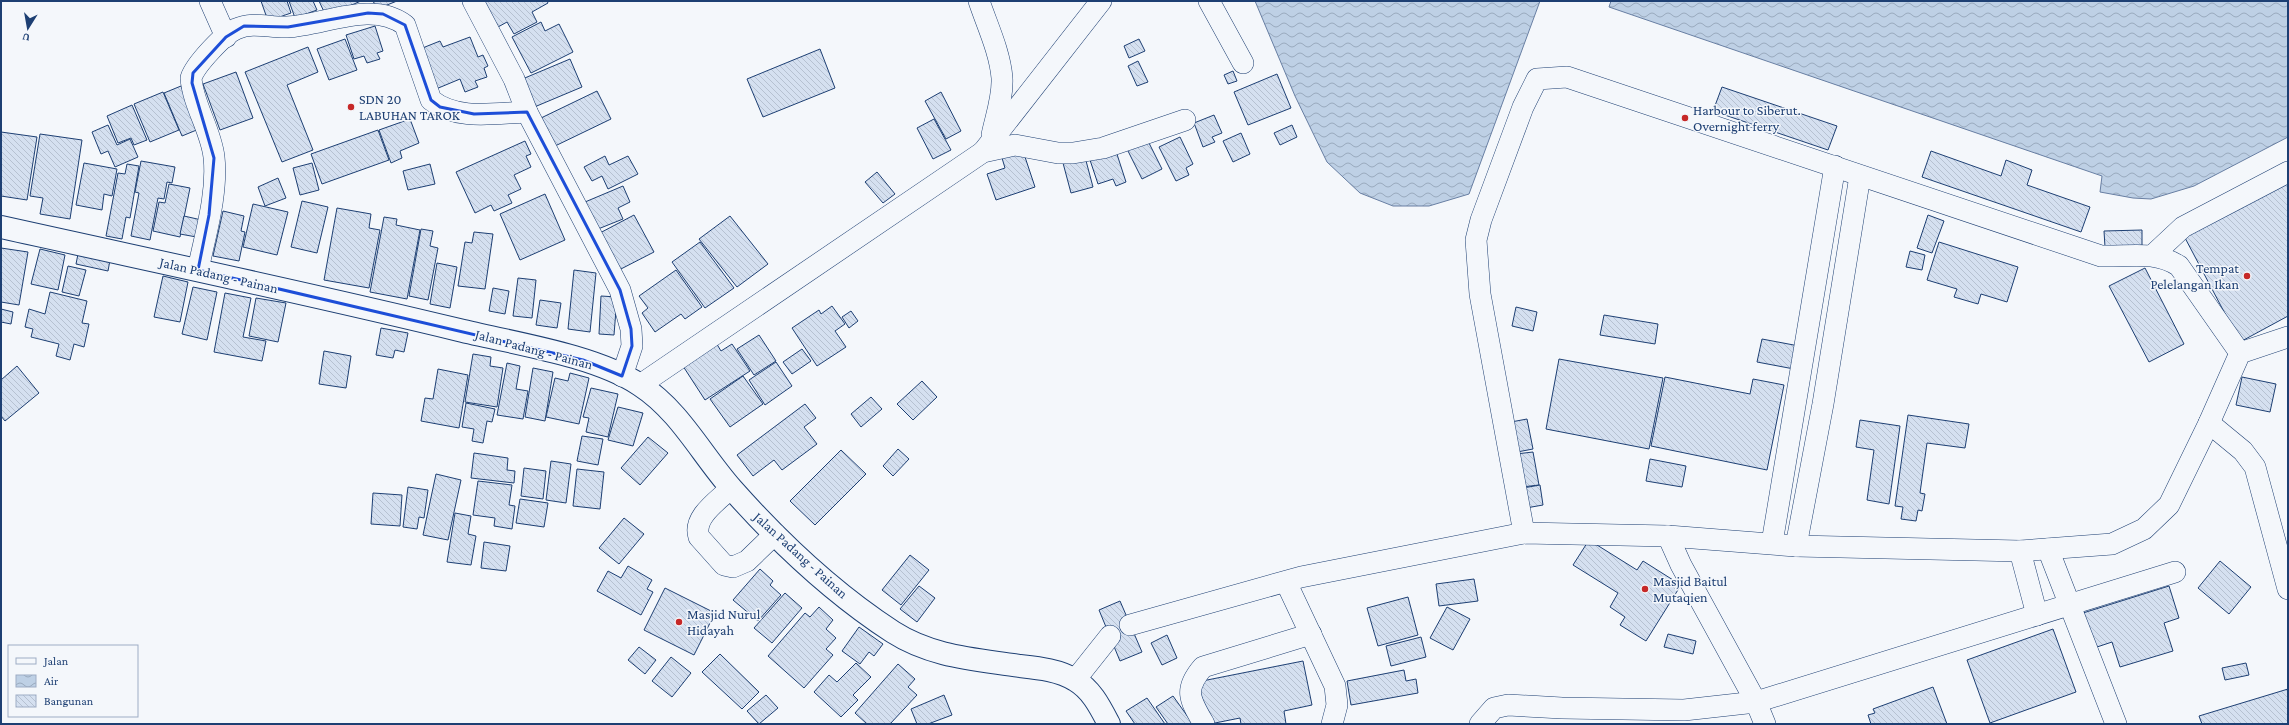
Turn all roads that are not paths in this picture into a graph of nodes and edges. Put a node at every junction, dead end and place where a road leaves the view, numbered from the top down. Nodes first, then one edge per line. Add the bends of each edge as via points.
1 (210, 1) edge
2 (473, 1) edge
3 (979, 1) edge
4 (1101, 1) edge
5 (1209, 1) edge
6 (226, 37) junction
7 (1242, 63) dead end
8 (527, 112) junction
9 (1185, 120) dead end
10 (987, 146) junction
11 (1835, 166) junction
12 (2288, 172) edge
13 (1860, 176) junction
14 (1, 227) edge
15 (2153, 255) junction
16 (198, 270) junction
17 (2288, 337) edge
18 (2240, 353) junction
19 (631, 381) junction
20 (2209, 423) junction
21 (731, 488) junction
22 (775, 534) junction
23 (1518, 535) junction
24 (1668, 536) junction
25 (1772, 544) junction
26 (1796, 546) junction
27 (2048, 549) junction
28 (2020, 551) junction
29 (2175, 572) dead end
30 (1286, 582) junction
31 (2288, 588) edge
32 (2069, 606) junction
33 (2037, 614) junction
34 (1130, 625) dead end
35 (1311, 634) junction
36 (1110, 636) dead end
37 (1075, 680) junction
38 (1756, 702) junction
39 (1109, 724) edge
40 (1204, 724) edge
41 (1332, 724) edge
42 (1480, 724) edge
43 (1765, 724) edge
44 (2116, 724) edge

1 - 6 street
2 - 8 street via 514,79
3 - 10 street via 1002,77 1000,98
4 - 10 street
5 - 7 street
6 - 8 street via 244,26 288,27 368,13 383,14 397,18 406,25 432,100 440,107 474,114
6 - 16 street via 195,68 191,78 210,134 214,158 210,209
8 - 19 street via 620,290 631,329
9 - 10 street via 1103,148 1073,153 1058,153 1015,145
10 - 19 street
11 - 13 street
11 - 23 street via 1567,77 1537,79 1523,106 1476,240 1480,294
11 - 25 street
12 - 15 street via 2183,226
13 - 15 street via 2101,256
13 - 26 street via 1823,404
14 - 16 highway, Jalan Padang - Painan
15 - 18 street via 2168,258 2179,266
16 - 19 highway, Jalan Padang - Painan via 583,360
17 - 18 street
18 - 20 street
19 - 21 highway, Jalan Padang - Painan via 677,417
20 - 27 street via 2169,505 2144,529 2112,544
20 - 31 street via 2243,451 2255,467
21 - 22 highway, Jalan Padang - Painan
21 - 22 street via 702,516 697,527 699,537 724,565 733,567 747,561
22 - 37 highway, Jalan Padang - Painan via 835,588 894,633 927,650 958,658 1049,670
23 - 24 street
23 - 30 street
24 - 25 street
24 - 38 street via 1681,565
25 - 26 street
26 - 28 street
27 - 28 street
27 - 32 street
28 - 33 street
29 - 32 street
30 - 34 street
30 - 35 street
32 - 33 street
32 - 44 street
33 - 38 street
35 - 40 street via 1203,668 1194,678 1190,690 1191,702
35 - 41 street via 1335,686 1337,705
36 - 37 street
37 - 39 highway, Jalan Padang - Painan via 1097,699
38 - 42 street via 1684,710 1508,705 1494,708
38 - 43 street

